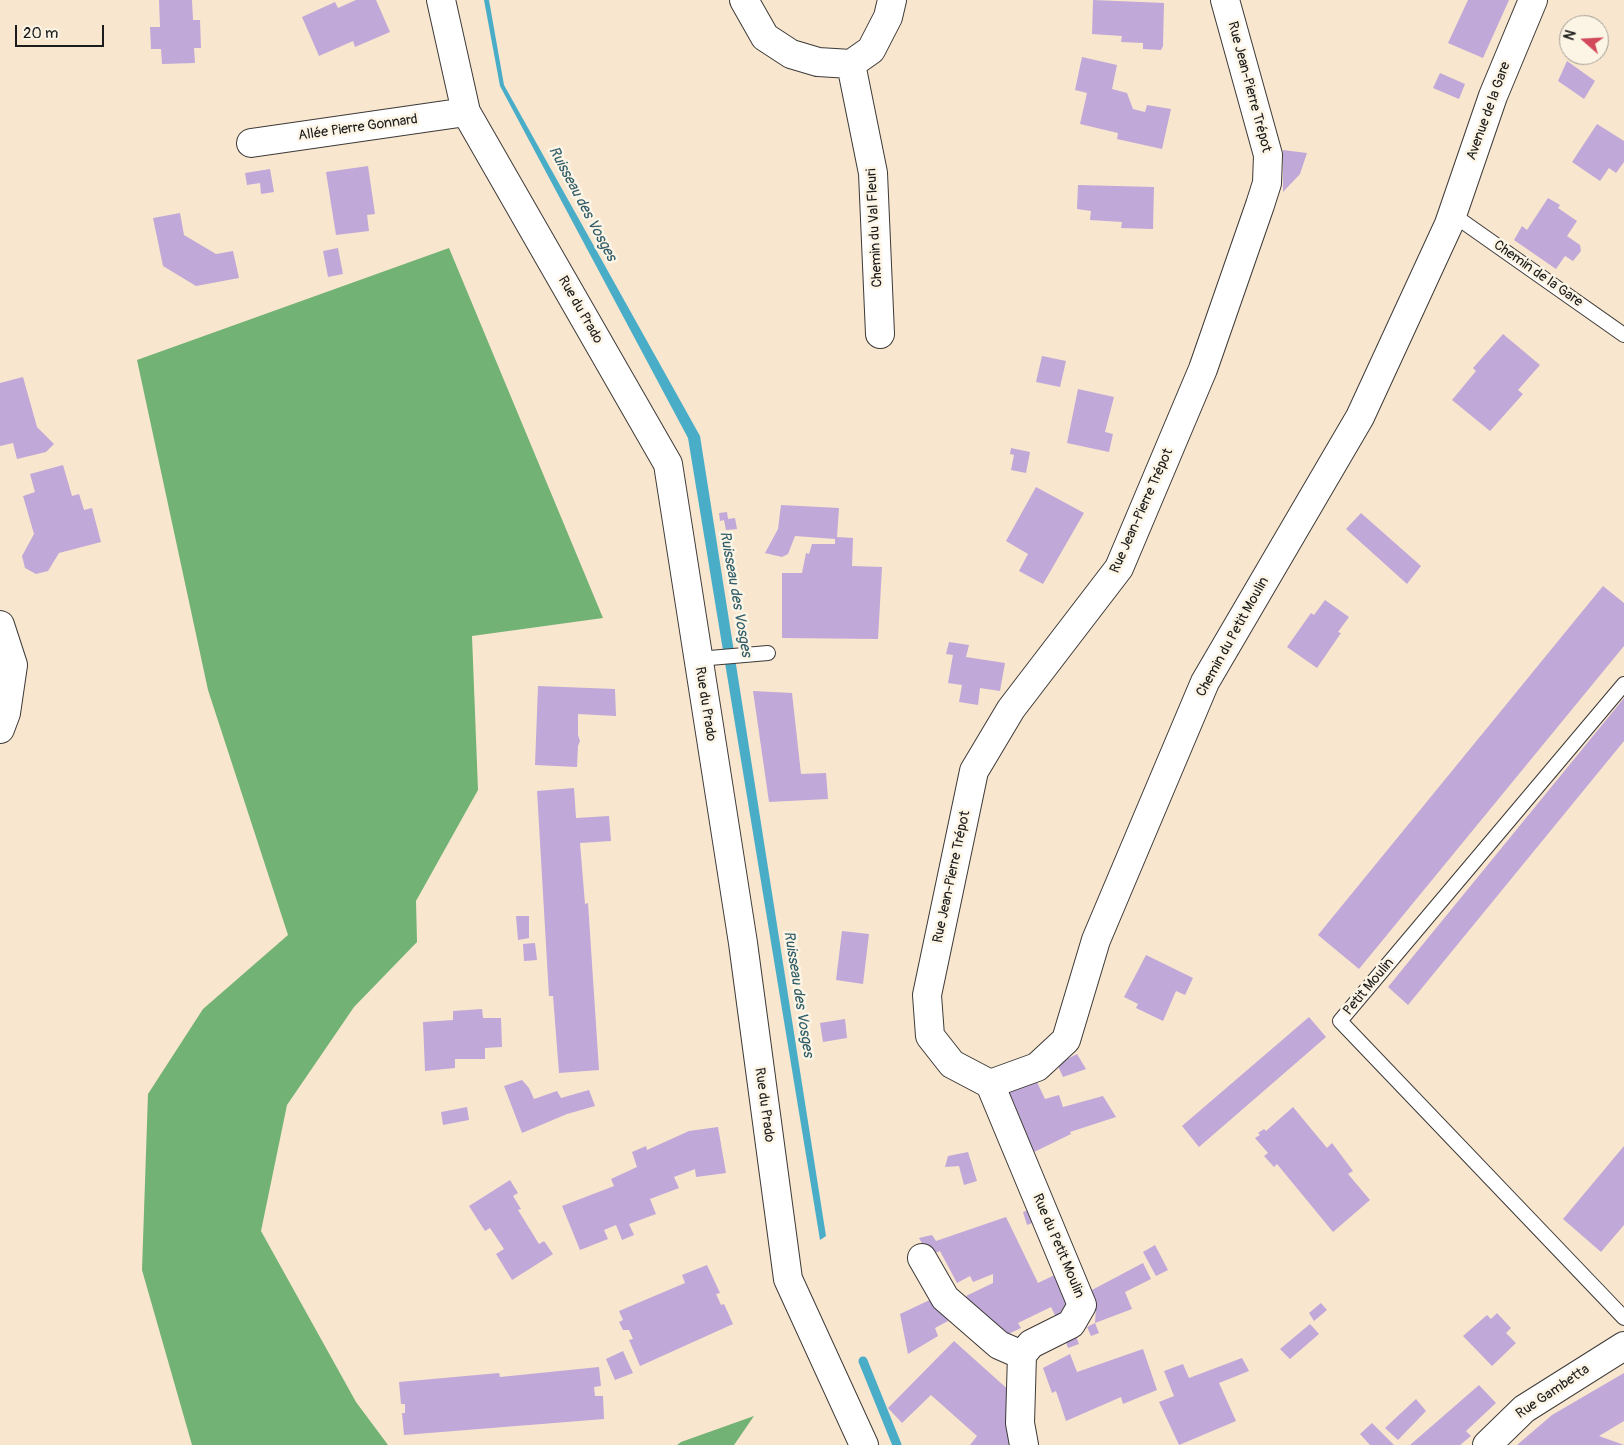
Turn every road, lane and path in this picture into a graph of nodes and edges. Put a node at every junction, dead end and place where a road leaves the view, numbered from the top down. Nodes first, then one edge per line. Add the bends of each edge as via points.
1 (441, 0) edge
2 (744, 0) edge
3 (892, 0) edge
4 (1225, 0) edge
5 (1533, 0) edge
6 (851, 64) junction
7 (466, 112) junction
8 (251, 144) dead end
9 (1450, 219) junction
10 (880, 334) dead end
11 (1624, 335) edge
12 (0, 625) edge
13 (768, 654) dead end
14 (698, 659) junction
15 (1624, 684) edge
16 (0, 729) edge
17 (990, 1084) junction
18 (922, 1258) dead end
19 (1624, 1318) edge
20 (1624, 1346) edge
21 (1022, 1355) junction
22 (864, 1445) edge
23 (1024, 1445) edge
24 (1487, 1445) edge

1 - 7 street, Rue du Prado
2 - 6 street via 765,37 791,54 818,62
3 - 6 street via 888,16 871,50
4 - 17 street, Rue Jean-Pierre Trépot via 1268,155 1267,183 1204,369 1119,568 1011,709 974,771 927,995 930,1036 952,1064
5 - 9 street, Avenue de la Gare via 1493,96
6 - 10 street, Chemin du Val Fleuri via 873,173
7 - 8 street, Allée Pierre Gonnard
7 - 14 street, Rue du Prado via 668,464
9 - 11 lane, Chemin de la Gare
9 - 17 street, Chemin du Petit Moulin via 1360,416 1205,682 1096,940 1066,1040 1037,1067
12 - 16 street via 13,665 6,713
13 - 14 lane
14 - 22 street, Rue du Prado via 743,943 788,1279
15 - 19 lane, Petit Moulin via 1340,1021
17 - 21 street, Rue du Petit Moulin via 1082,1305 1071,1324 1031,1344
18 - 21 street via 945,1298 999,1346
20 - 24 street, Rue Gambetta via 1524,1409
21 - 23 street via 1020,1423

